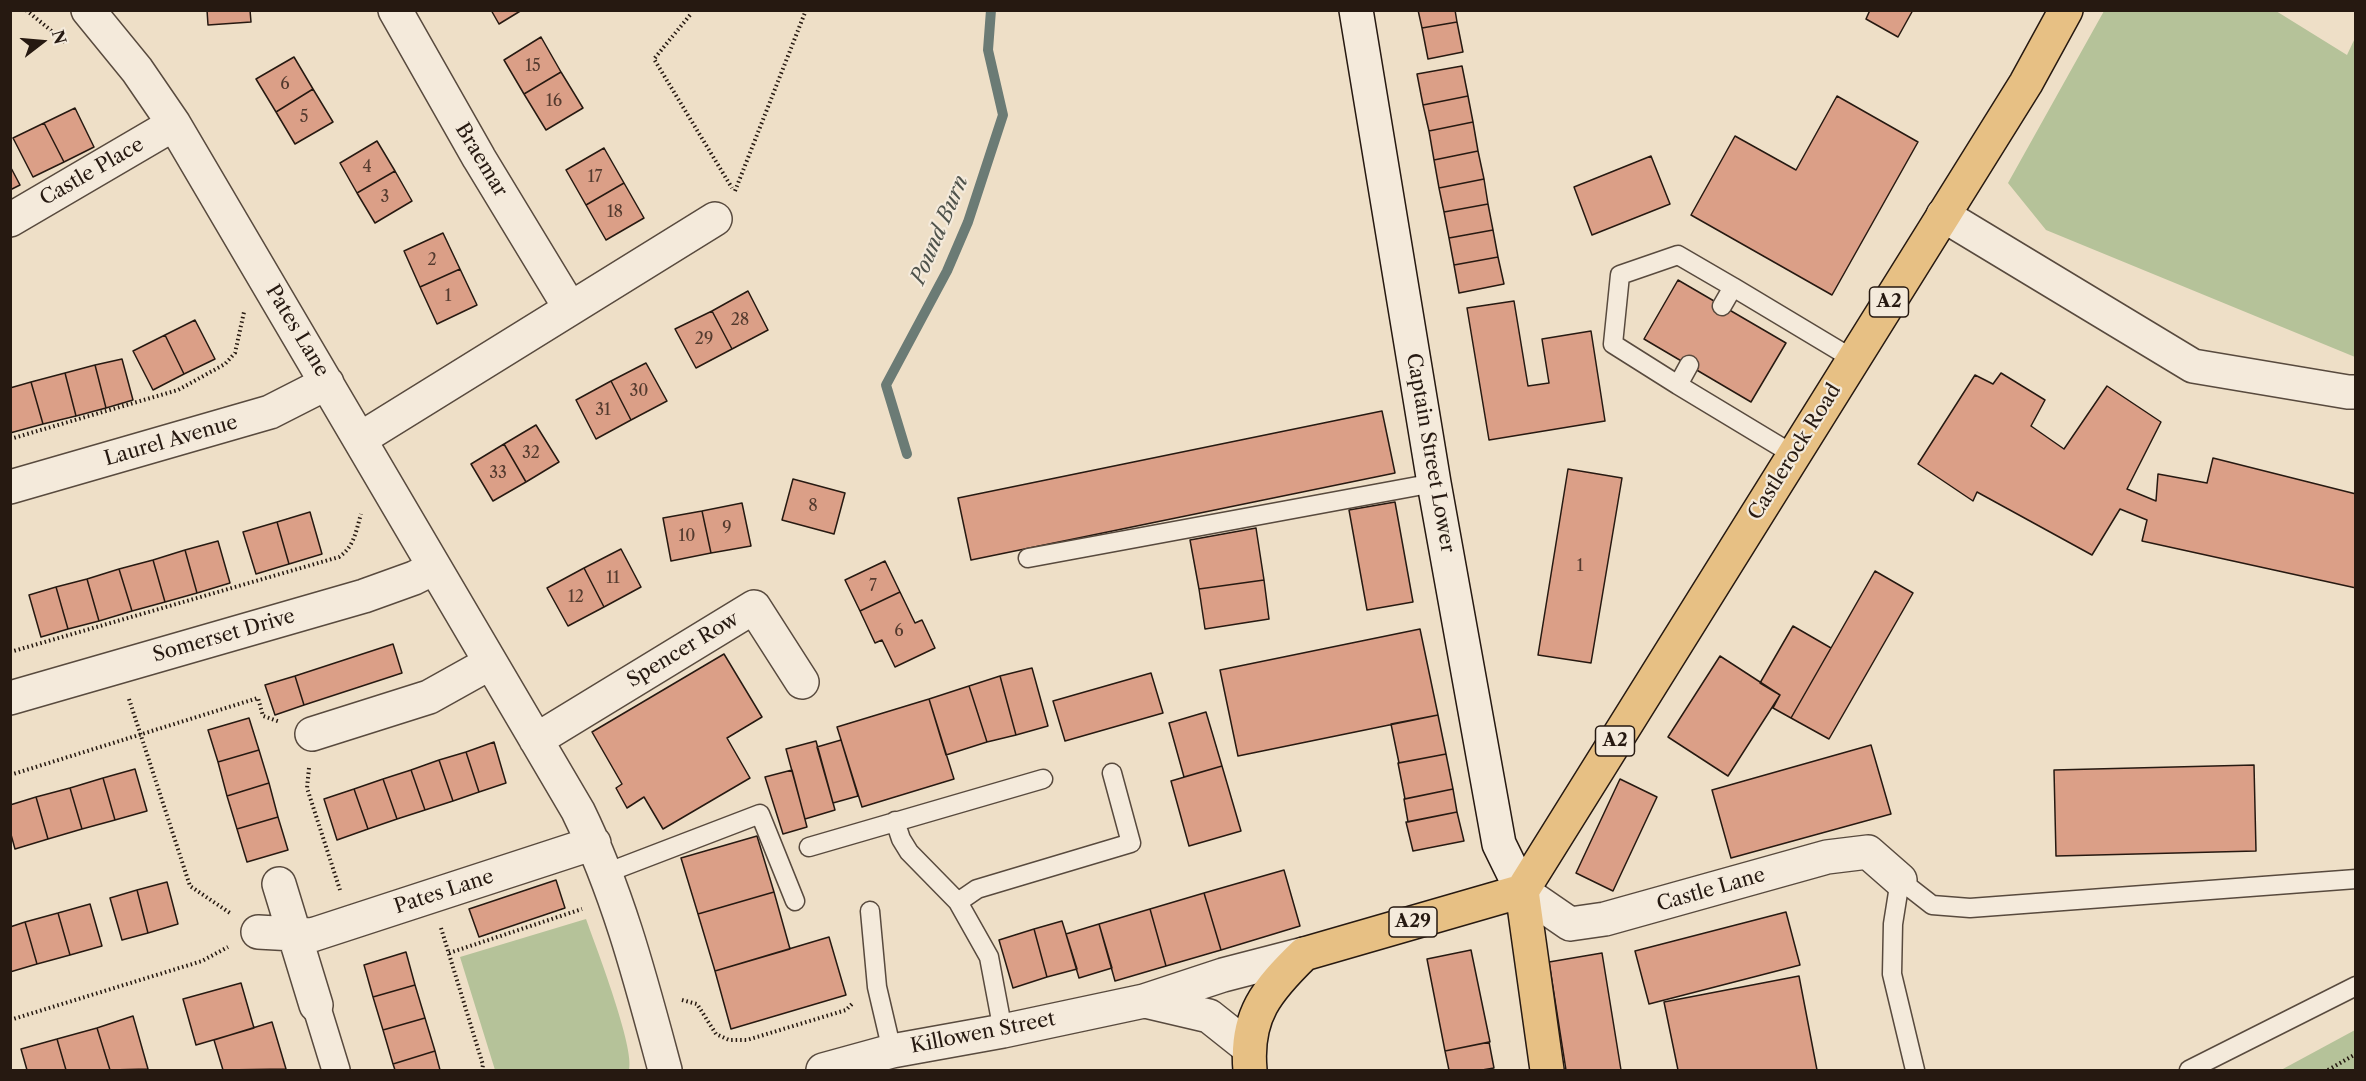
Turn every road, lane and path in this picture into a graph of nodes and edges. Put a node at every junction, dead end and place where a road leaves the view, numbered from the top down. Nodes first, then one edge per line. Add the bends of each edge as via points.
1 (88, 10) edge
2 (395, 10) edge
3 (806, 10) edge
4 (1356, 10) edge
5 (2066, 10) edge
6 (690, 15) dead end
7 (174, 124) junction
8 (734, 191) junction
9 (1943, 215) junction
10 (715, 219) joint
11 (10, 220) edge
12 (264, 275) junction
13 (1733, 287) junction
14 (1722, 306) dead end
15 (570, 308) junction
16 (1853, 359) junction
17 (1689, 365) dead end
18 (327, 383) junction
19 (1678, 385) junction
20 (2355, 392) edge
21 (10, 439) edge
22 (360, 439) junction
23 (1794, 455) junction
24 (382, 476) junction
25 (1434, 483) junction
26 (10, 487) edge
27 (1028, 558) dead end
28 (435, 568) junction
29 (10, 652) edge
30 (490, 663) junction
31 (802, 682) dead end
32 (10, 698) edge
33 (312, 734) junction
34 (140, 735) junction
35 (536, 740) junction
36 (1112, 773) dead end
37 (10, 775) edge
38 (1042, 779) dead end
39 (895, 821) junction
40 (809, 847) dead end
41 (605, 871) junction
42 (2355, 879) edge
43 (1900, 880) junction
44 (279, 884) dead end
45 (1522, 891) junction
46 (431, 896) junction
47 (795, 901) dead end
48 (958, 903) junction
49 (870, 911) dead end
50 (350, 923) junction
51 (258, 932) junction
52 (293, 934) junction
53 (449, 953) junction
54 (1304, 954) junction
55 (2355, 986) edge
56 (877, 987) junction
57 (643, 991) junction
58 (1144, 1001) junction
59 (316, 1005) joint
60 (10, 1020) edge
61 (1003, 1031) junction
62 (892, 1051) junction
63 (2355, 1054) edge
64 (1249, 1059) edge
65 (336, 1071) edge
66 (483, 1071) edge
67 (665, 1071) edge
68 (823, 1071) edge
69 (1547, 1071) edge
70 (1915, 1071) edge
71 (2189, 1071) edge
72 (2328, 1071) edge

1 - 7 street, Pates Lane
2 - 15 street, Braemar
3 - 8 path
4 - 25 street, Captain Street Lower
5 - 9 main road, Castlerock Road / A2 via 2026,83
6 - 8 path via 654,59
7 - 11 street, Castle Place
7 - 12 street, Pates Lane
8 - 10 path via 721,199
9 - 16 main road, Castlerock Road / A2
9 - 20 street via 2193,366
10 - 15 street
12 - 18 street, Pates Lane
12 - 21 path via 247,300 235,353 225,364 178,390
13 - 14 lane
13 - 16 lane
13 - 19 lane via 1678,255 1620,275 1613,344
15 - 22 street
16 - 23 main road, Castlerock Road / A2
17 - 19 lane
18 - 22 street, Pates Lane
18 - 26 street, Laurel Avenue via 270,412
19 - 23 lane
22 - 24 street, Pates Lane
23 - 45 main road, Castlerock Road / A2
24 - 28 street, Pates Lane
24 - 29 path via 363,505 353,542 339,557
25 - 27 lane
25 - 45 street, Captain Street Lower via 1499,844
28 - 30 street, Pates Lane
28 - 32 street, Somerset Drive via 364,596
30 - 33 street via 429,697
30 - 35 street, Pates Lane
31 - 35 street, Spencer Row via 754,607
33 - 34 path via 263,716 258,698
33 - 50 path via 307,788
34 - 37 path
34 - 51 path via 190,886
35 - 41 street, Pates Lane via 578,811
36 - 48 lane via 1131,843 977,890
38 - 39 lane
39 - 40 lane
39 - 48 lane via 909,852
41 - 46 street, Pates Lane
41 - 47 lane via 759,814
41 - 53 path
41 - 57 street, Pates Lane
42 - 43 lane via 1970,909 1932,905
43 - 45 street, Castle Lane via 1868,852 1827,857 1605,919 1570,924
43 - 70 lane via 1893,924 1892,974
44 - 52 street
45 - 54 main road, Killowen Street / A29
45 - 69 main road
46 - 50 street, Pates Lane
46 - 53 path
48 - 61 lane via 989,957
49 - 56 lane
50 - 52 street, Pates Lane via 312,935
51 - 52 street, Pates Lane
51 - 60 path via 202,961
52 - 59 street
53 - 66 path
54 - 58 street, Killowen Street
54 - 64 main road, Killowen Street / A29 via 1264,998
55 - 71 lane
56 - 57 path via 846,1010 747,1040 729,1040 716,1034 697,1004
56 - 62 lane
57 - 67 street, Pates Lane
58 - 61 street, Killowen Street
58 - 64 street, Killowen Street via 1209,1016
59 - 65 street
61 - 62 street, Killowen Street
62 - 68 street, Killowen Street
63 - 72 path

